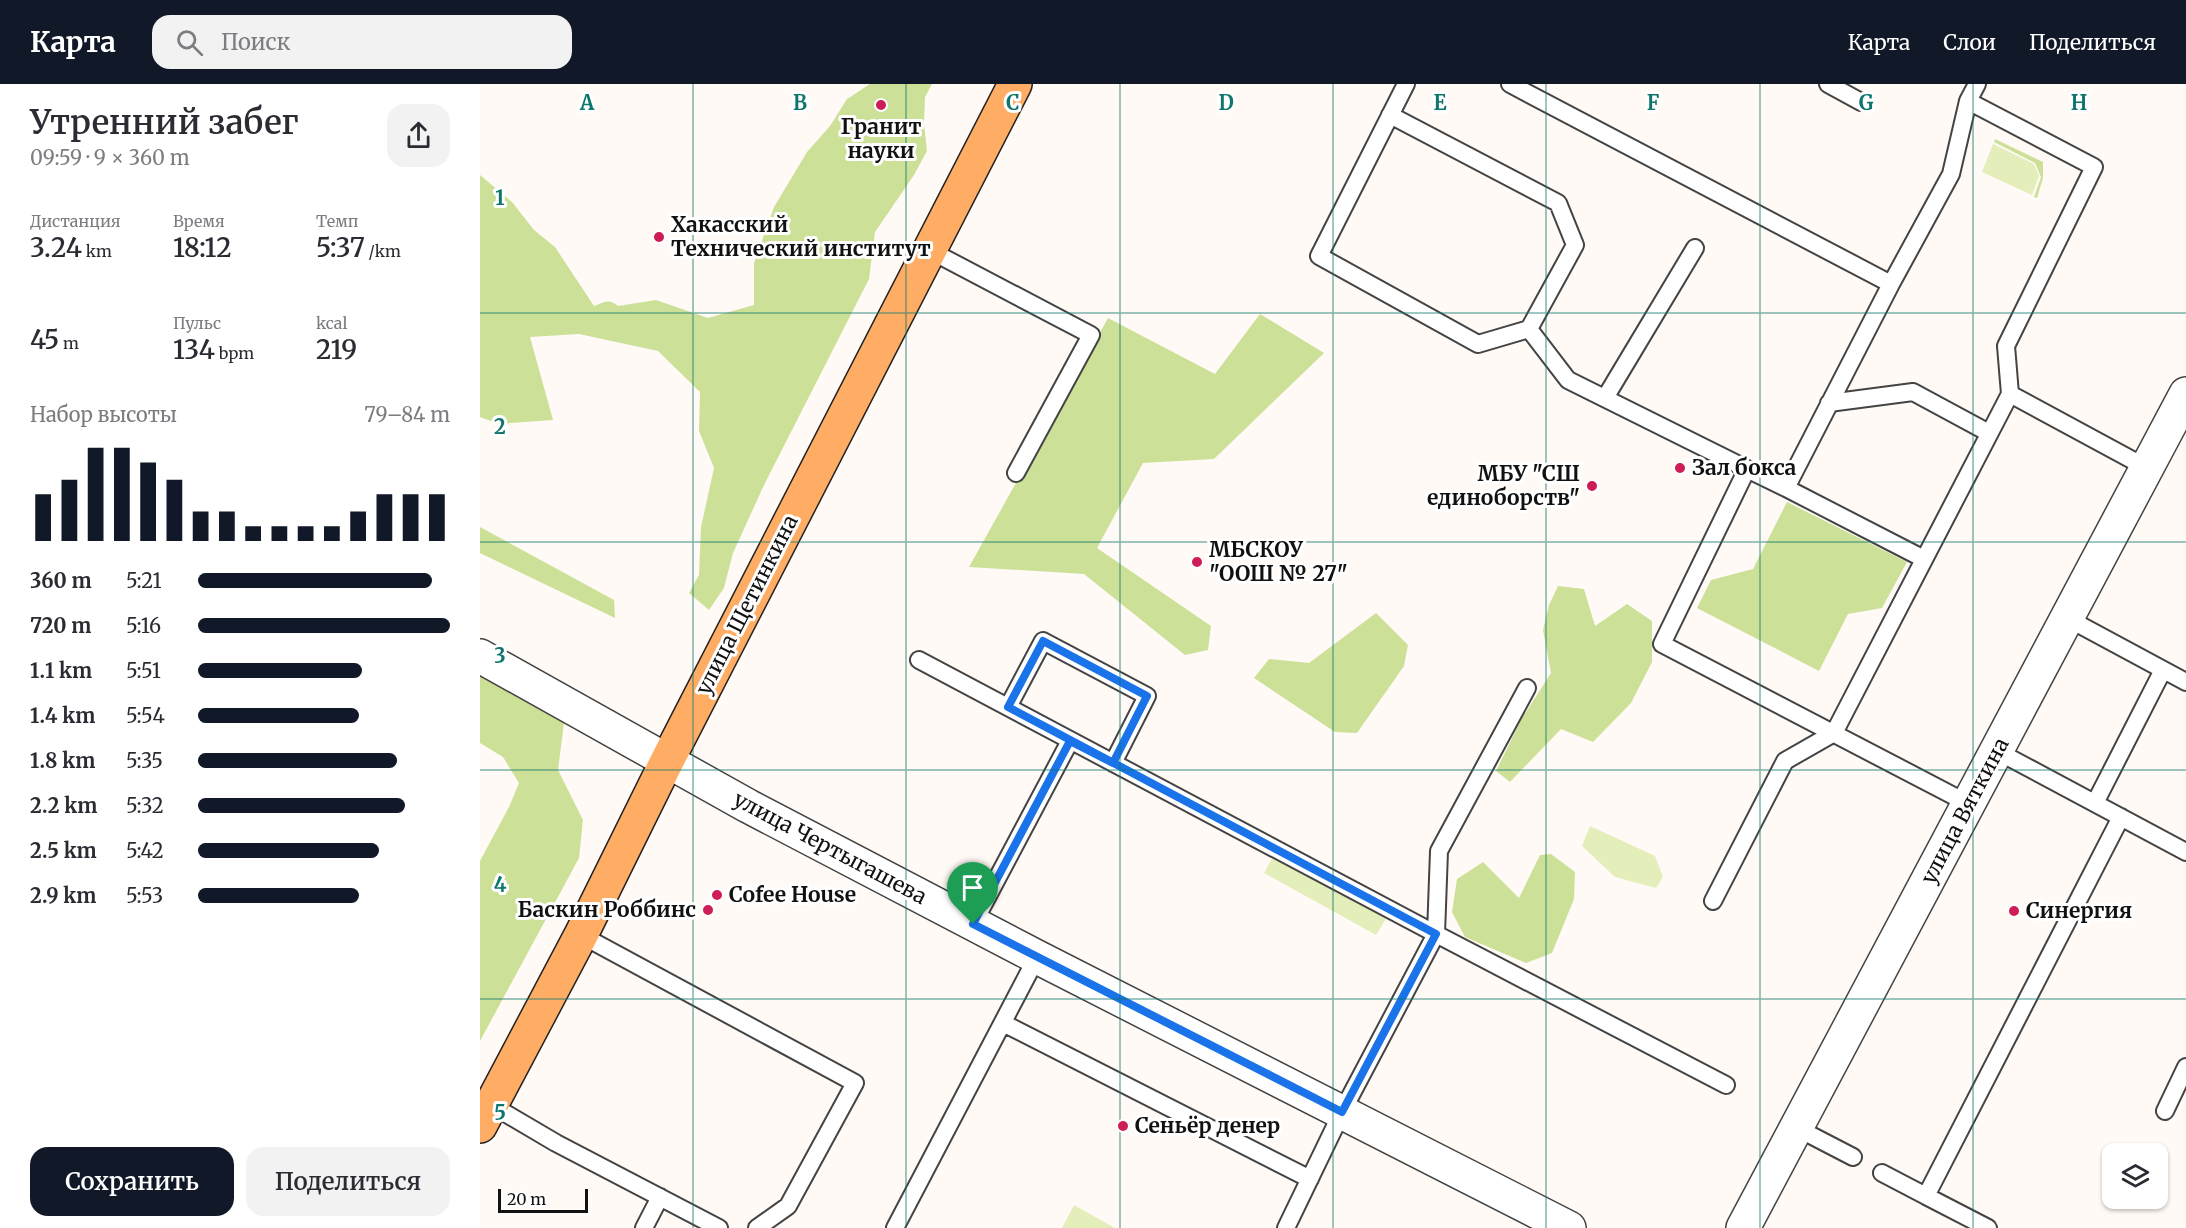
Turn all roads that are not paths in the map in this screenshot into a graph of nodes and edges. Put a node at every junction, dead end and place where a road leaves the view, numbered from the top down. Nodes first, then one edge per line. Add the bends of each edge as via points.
1 (1015, 84) edge
2 (1406, 84) edge
3 (1510, 84) edge
4 (1828, 84) edge
5 (1977, 84) edge
6 (1968, 101) junction
7 (1861, 102) dead end
8 (1390, 115) junction
9 (1695, 248) dead end
10 (929, 250) junction
11 (1891, 284) junction
12 (1529, 329) junction
13 (2010, 394) junction
14 (1605, 398) junction
15 (1829, 404) junction
16 (2183, 408) edge
17 (1989, 433) junction
18 (2147, 468) junction
19 (1747, 469) junction
20 (1016, 473) dead end
21 (1786, 488) junction
22 (1924, 558) junction
23 (2067, 618) junction
24 (480, 656) edge
25 (918, 660) dead end
26 (2163, 670) junction
27 (2186, 682) edge
28 (1527, 688) dead end
29 (1008, 707) junction
30 (1834, 733) junction
31 (1070, 741) junction
32 (1997, 751) junction
33 (668, 759) junction
34 (1113, 763) junction
35 (2095, 803) junction
36 (1969, 804) junction
37 (2121, 817) junction
38 (2186, 852) edge
39 (1713, 901) dead end
40 (973, 924) junction
41 (1436, 934) junction
42 (580, 935) junction
43 (1037, 957) junction
44 (1003, 1023) junction
45 (2186, 1067) edge
46 (1726, 1085) dead end
47 (484, 1110) edge
48 (2165, 1111) dead end
49 (1342, 1112) junction
50 (1797, 1128) junction
51 (1853, 1157) dead end
52 (1882, 1173) dead end
53 (1310, 1179) junction
54 (1926, 1196) junction
55 (660, 1197) junction
56 (644, 1228) edge
57 (719, 1228) edge
58 (757, 1228) edge
59 (895, 1228) edge
60 (1286, 1228) edge
61 (1569, 1228) edge
62 (1743, 1228) edge
63 (1988, 1228) edge

1 - 10 main road, улица Щетинкина
2 - 8 lane
3 - 11 lane
4 - 7 lane
5 - 6 lane
6 - 11 lane via 1951,174
6 - 13 lane via 2094,167 2006,346
8 - 12 lane via 1558,203 1575,245
8 - 12 lane via 1319,256 1478,344
9 - 14 lane
10 - 20 lane via 1090,335
10 - 33 main road, улица Щетинкина
11 - 15 lane
12 - 14 lane via 1568,380
13 - 17 lane
13 - 18 lane
14 - 19 lane
15 - 17 lane via 1912,392
15 - 21 lane
16 - 18 street, улица Вяткина
17 - 22 lane
18 - 23 street, улица Вяткина
19 - 21 lane
19 - 30 lane via 1662,644
21 - 22 lane
22 - 30 lane
23 - 26 lane
23 - 32 street, улица Вяткина
24 - 33 street, улица Чертыгашева
25 - 29 lane
26 - 27 lane
26 - 35 lane
28 - 41 lane via 1438,851
29 - 31 lane
29 - 34 lane via 1043,641 1147,696
30 - 36 lane
30 - 39 lane via 1785,761
31 - 34 lane
31 - 40 lane
32 - 35 lane
32 - 36 street, улица Вяткина
33 - 40 street, улица Чертыгашева via 748,806
33 - 42 main road, улица Щетинкина
34 - 41 lane
35 - 37 lane
36 - 50 street, улица Вяткина
37 - 38 lane
37 - 54 lane
40 - 43 street, улица Чертыгашева
41 - 46 lane
41 - 49 lane
42 - 47 main road, улица Щетинкина
42 - 58 lane via 855,1083 788,1206
43 - 44 lane
43 - 49 street, улица Чертыгашева
44 - 53 lane
44 - 59 lane
45 - 48 lane
47 - 55 lane
49 - 53 lane
49 - 61 street, улица Чертыгашева
50 - 51 lane
50 - 62 street, улица Вяткина
52 - 54 lane
53 - 60 lane
54 - 63 lane
55 - 56 lane
55 - 57 lane

